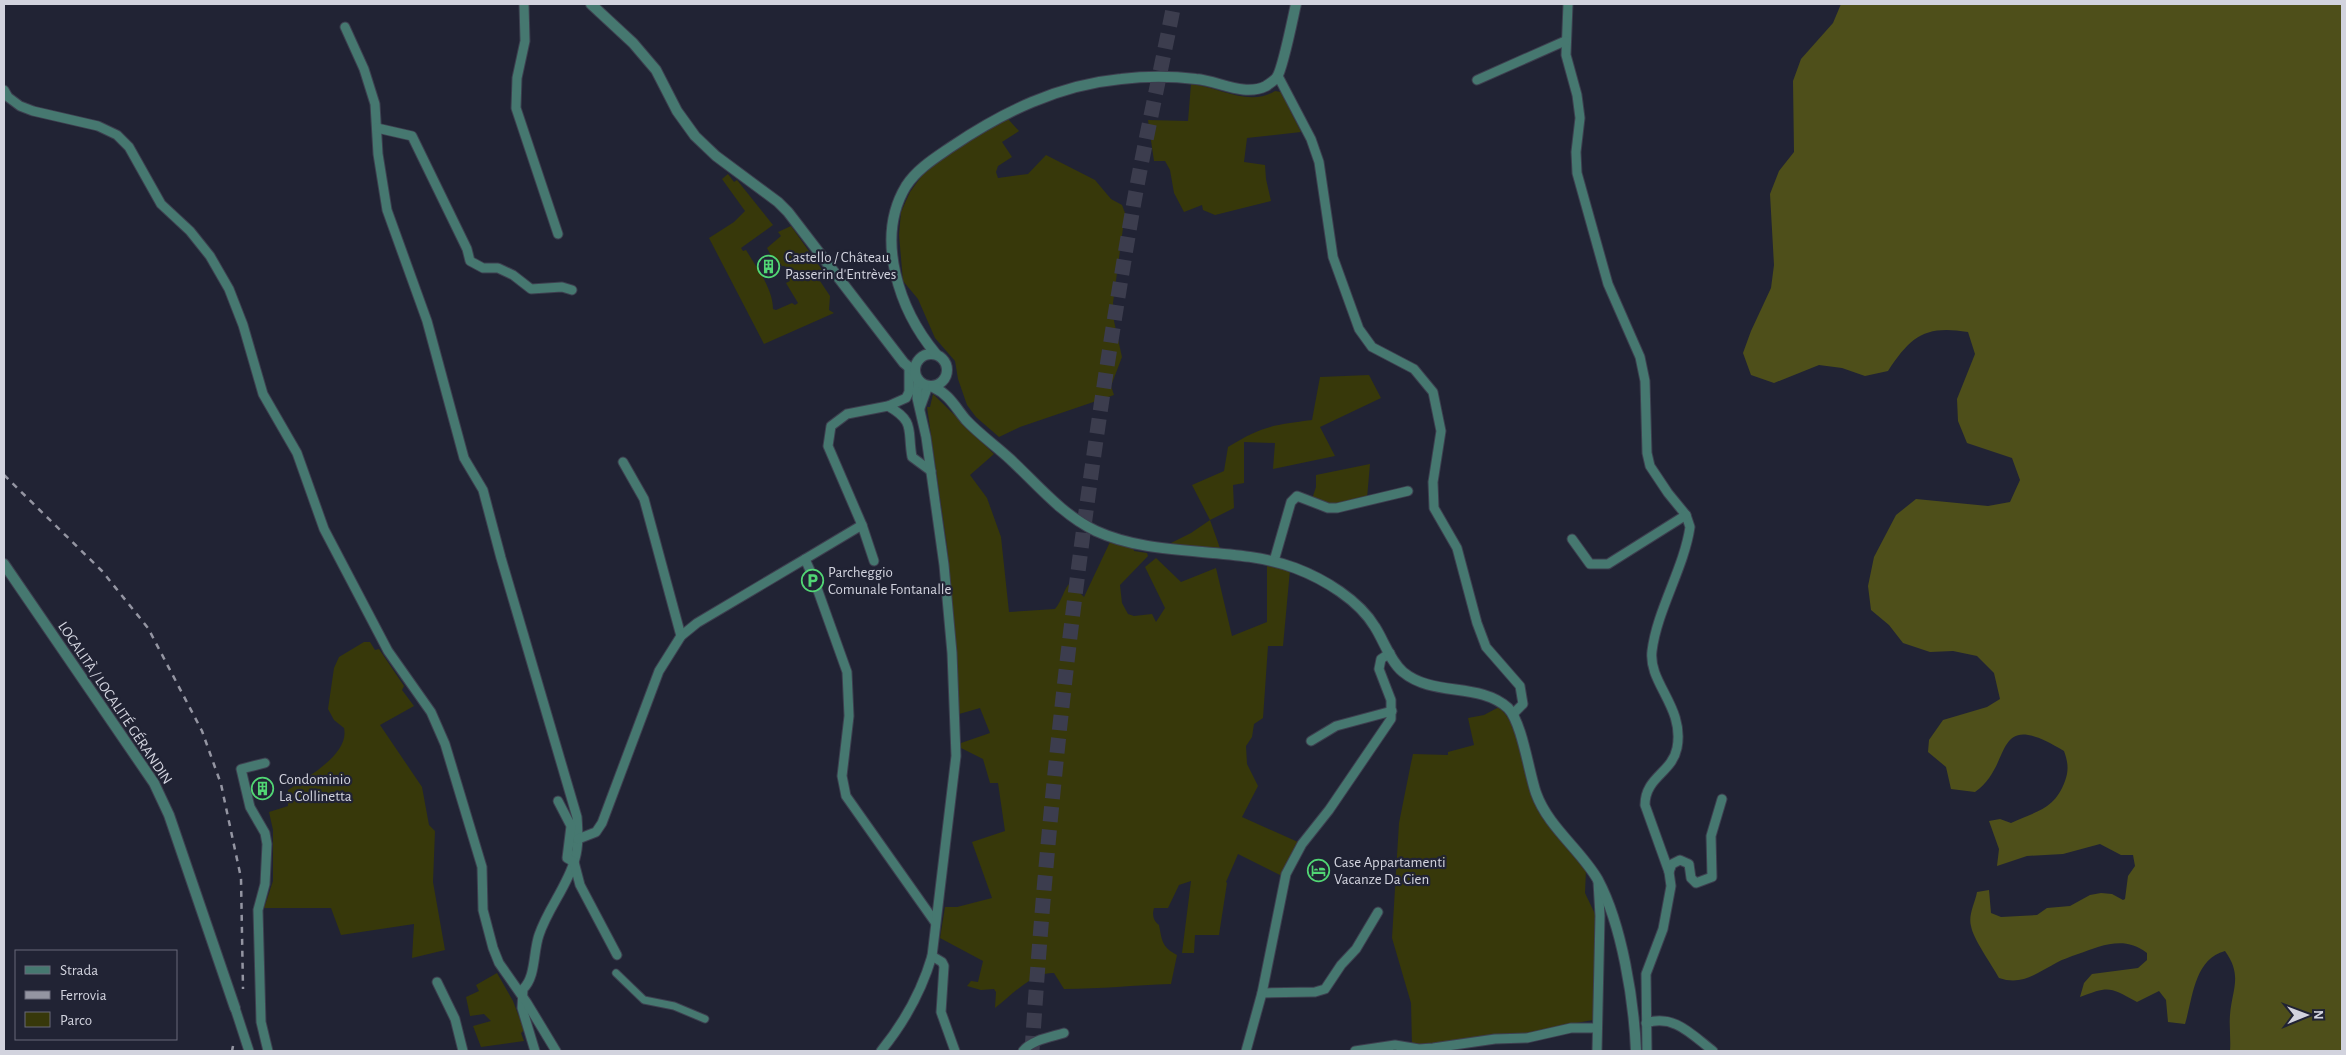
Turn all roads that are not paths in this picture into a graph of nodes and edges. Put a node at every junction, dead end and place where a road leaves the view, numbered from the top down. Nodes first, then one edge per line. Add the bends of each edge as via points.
1 (524, 4) edge
2 (591, 4) edge
3 (1296, 4) edge
4 (1568, 4) edge
5 (345, 27) dead end
6 (1566, 41) junction
7 (1278, 76) junction
8 (1477, 80) dead end
9 (4, 90) edge
10 (377, 128) junction
11 (558, 234) dead end
12 (572, 290) dead end
13 (922, 338) junction
14 (896, 350) junction
15 (936, 354) junction
16 (921, 358) junction
17 (914, 373) junction
18 (947, 374) junction
19 (931, 386) junction
20 (956, 404) junction
21 (888, 406) junction
22 (920, 408) junction
23 (623, 462) dead end
24 (931, 471) junction
25 (1408, 491) dead end
26 (1686, 515) junction
27 (862, 525) junction
28 (1572, 540) dead end
29 (805, 559) junction
30 (874, 561) dead end
31 (1274, 561) junction
32 (4, 564) edge
33 (681, 636) junction
34 (1390, 653) junction
35 (1392, 711) junction
36 (1513, 714) junction
37 (1311, 741) dead end
38 (265, 763) dead end
39 (1722, 799) dead end
40 (558, 800) dead end
41 (578, 839) junction
42 (574, 862) junction
43 (1670, 872) junction
44 (1598, 880) junction
45 (1378, 912) dead end
46 (935, 922) junction
47 (617, 954) dead end
48 (932, 956) junction
49 (616, 973) dead end
50 (436, 982) dead end
51 (1262, 993) junction
52 (522, 997) junction
53 (234, 1008) joint
54 (705, 1019) dead end
55 (1646, 1023) junction
56 (1597, 1028) junction
57 (1064, 1033) dead end
58 (249, 1051) edge
59 (268, 1051) edge
60 (463, 1051) edge
61 (535, 1051) edge
62 (556, 1051) edge
63 (881, 1051) edge
64 (955, 1051) edge
65 (1022, 1051) edge
66 (1246, 1051) edge
67 (1355, 1051) edge
68 (1597, 1051) edge
69 (1636, 1051) edge
70 (1648, 1051) edge
71 (1712, 1051) edge

1 - 11 street via 525,41 517,78 516,108
2 - 14 street via 633,43 656,70 694,136 788,212
3 - 7 street
4 - 6 street
5 - 10 street via 375,104
6 - 8 street
6 - 26 street via 1566,55 1580,118 1577,173 1608,284 1640,357 1645,381 1650,466
7 - 13 street via 1267,86 1250,90 1194,78 1134,78 1063,90 1010,111 933,160 906,186 894,216 892,244 900,292
7 - 36 street via 1311,139 1319,162 1333,257 1359,329 1372,347 1414,369 1433,392 1441,431 1433,482 1434,508 1457,548 1486,647 1520,686 1523,704
9 - 52 street via 20,106 98,126 117,135 129,147 161,204 210,256 229,290 263,394 297,453 324,529 388,651 431,712 446,744 482,867 483,910 493,948
10 - 12 street via 412,136 470,261 483,268 498,268 531,289
10 - 41 street via 387,210 427,321 464,458 484,490 577,817
13 - 15 street
13 - 16 street
14 - 16 street via 908,358
14 - 17 street
15 - 16 street
15 - 18 street via 945,361
16 - 17 street
17 - 19 street
17 - 21 street via 906,398
17 - 22 street
18 - 19 street via 942,383
18 - 20 street
19 - 20 street
19 - 22 street
20 - 31 street via 966,419 1051,500 1097,532 1161,548
21 - 24 street via 902,414 909,424 912,458
21 - 27 street via 847,414 832,426 828,446
22 - 24 street
23 - 33 street via 644,499
24 - 46 street via 946,585 956,756
25 - 31 street via 1337,508 1328,508 1297,496 1291,502
26 - 28 street via 1608,564 1590,564
26 - 43 street via 1690,532 1652,652 1658,681 1674,710 1677,747 1671,762 1645,794 1645,805
27 - 29 street
27 - 30 street
29 - 33 street
29 - 46 street via 847,672 849,716 842,776 846,796
31 - 34 street via 1295,568 1340,592 1367,615
32 - 53 street, LOCALITÀ / LOCALITÉ GÉRANDIN via 154,783 169,814
33 - 41 street via 659,671 602,823 596,832
34 - 35 street via 1381,659 1379,669
34 - 36 street via 1401,670 1425,685 1486,696 1499,701
35 - 37 street via 1336,726
35 - 51 street via 1383,733 1302,844 1290,866 1280,894
36 - 44 street via 1537,795 1546,813
38 - 59 street via 241,769 250,806 265,833 267,844 265,884 258,910 261,1022
39 - 43 street via 1711,836 1712,877 1696,883 1691,878 1689,864 1680,860 1672,864
40 - 42 street via 570,826 567,858
41 - 42 street
42 - 47 street via 580,885
42 - 52 street via 564,887 547,914
43 - 55 street via 1666,915 1646,974
44 - 56 street
44 - 69 street via 1613,916 1633,998
45 - 51 street via 1356,948 1324,989
46 - 48 street
48 - 63 street via 926,978 892,1039
48 - 64 street via 944,966 941,1012
49 - 54 street via 644,1000 674,1006
50 - 60 street via 455,1019
51 - 66 street
52 - 61 street via 522,1008
52 - 62 street
53 - 58 street
55 - 70 street
55 - 71 street via 1670,1020
56 - 67 street via 1571,1028 1527,1038 1433,1048 1396,1045
56 - 68 street
57 - 65 street via 1045,1038

